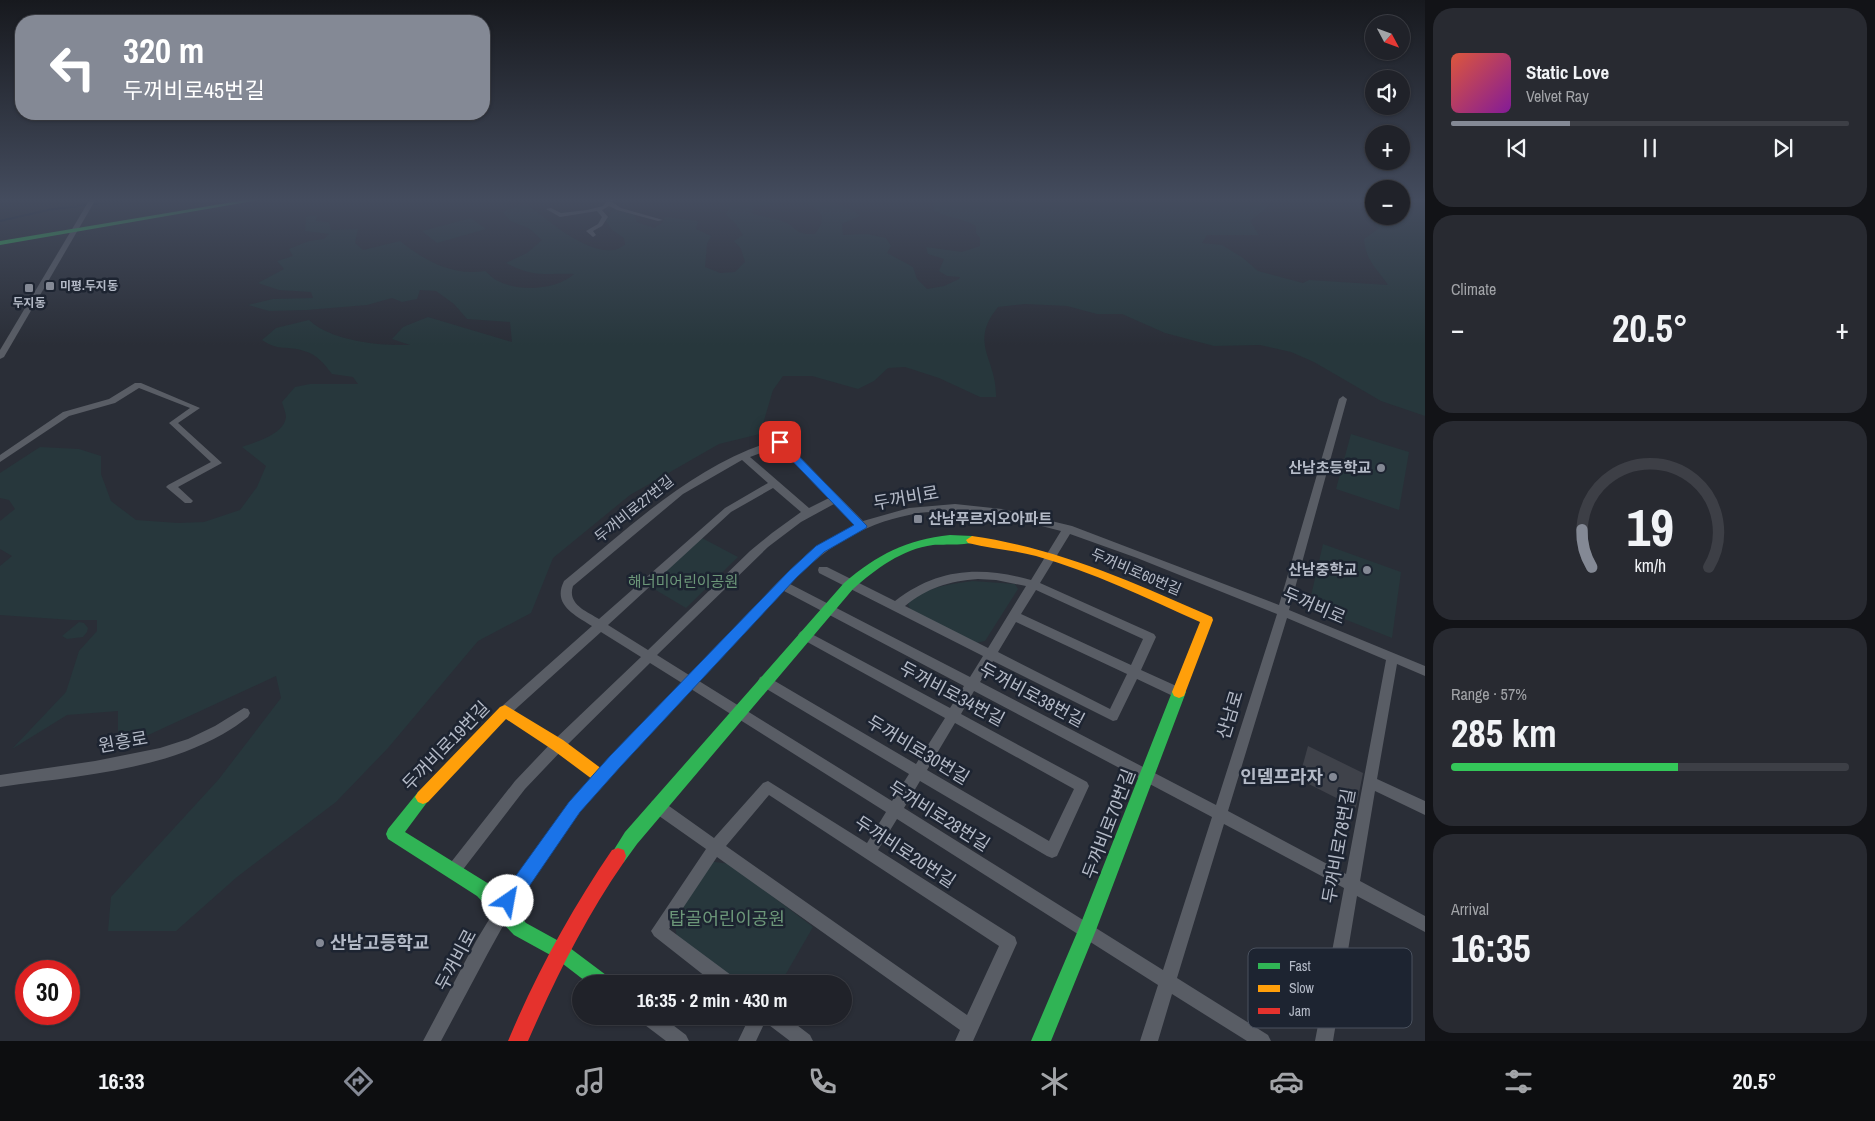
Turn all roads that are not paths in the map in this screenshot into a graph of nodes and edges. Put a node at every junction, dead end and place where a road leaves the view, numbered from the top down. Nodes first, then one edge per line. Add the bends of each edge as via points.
1 (65, 248) edge
2 (0, 357) edge
3 (1343, 399) dead end
4 (743, 456) junction
5 (0, 459) edge
6 (774, 483) junction
7 (836, 499) junction
8 (188, 500) dead end
9 (808, 512) junction
10 (862, 526) junction
11 (1068, 528) junction
12 (1052, 554) junction
13 (823, 570) dead end
14 (850, 584) junction
15 (1034, 584) junction
16 (782, 585) junction
17 (897, 606) junction
18 (827, 609) junction
19 (1283, 612) junction
20 (1014, 616) junction
21 (1207, 620) joint
22 (601, 626) junction
23 (804, 635) junction
24 (991, 654) junction
25 (649, 656) junction
26 (1392, 657) junction
27 (1425, 671) edge
28 (1134, 672) junction
29 (764, 681) junction
30 (691, 682) junction
31 (972, 684) junction
32 (1178, 694) junction
33 (505, 711) junction
34 (738, 712) junction
35 (244, 713) dead end
36 (953, 716) junction
37 (558, 745) junction
38 (918, 772) junction
39 (1147, 776) junction
40 (601, 777) junction
41 (0, 781) edge
42 (1370, 782) junction
43 (657, 806) junction
44 (1425, 808) edge
45 (895, 810) junction
46 (1220, 814) junction
47 (716, 846) junction
48 (1052, 851) joint
49 (869, 852) junction
50 (453, 871) junction
51 (1352, 884) junction
52 (502, 912) junction
53 (1425, 924) edge
54 (1086, 930) junction
55 (1341, 948) edge
56 (560, 951) junction
57 (592, 975) edge
58 (717, 975) edge
59 (1168, 981) junction
60 (659, 1025) edge
61 (755, 1025) edge
62 (783, 1025) edge
63 (970, 1027) junction
64 (1326, 1028) edge
65 (432, 1041) edge
66 (518, 1041) edge
67 (680, 1041) edge
68 (747, 1041) edge
69 (804, 1041) edge
70 (964, 1041) edge
71 (1041, 1041) edge
72 (1149, 1041) edge
73 (1262, 1041) edge
74 (1324, 1041) edge

1 - 2 street
3 - 19 street, 산남로
4 - 6 street
4 - 7 street, 두꺼비로27번길 via 780,442
4 - 22 street, 두꺼비로27번길 via 680,492 568,584 566,600
5 - 8 street via 66,414 112,401 138,385 196,408 173,423 217,463 171,487
6 - 9 street
6 - 22 street via 728,510
7 - 9 street
7 - 10 street
9 - 25 street via 771,537
10 - 11 street, 두꺼비로 via 911,511 975,508 1012,513
10 - 16 street, 두꺼비로 via 820,549
11 - 12 street
11 - 19 street, 두꺼비로
12 - 14 street, 두꺼비로60번길 via 1003,542 935,541 880,559
12 - 15 street
12 - 21 street, 두꺼비로60번길
13 - 14 street
14 - 17 street
14 - 18 street
15 - 17 street via 995,576 955,576 920,588
15 - 20 street
15 - 28 street via 1150,637
16 - 18 street, 두꺼비로38번길
16 - 30 street, 두꺼비로
17 - 24 street
18 - 23 street
18 - 31 street, 두꺼비로38번길
19 - 26 street, 두꺼비로
19 - 46 street, 산남로
20 - 24 street
20 - 28 street
21 - 32 street, 두꺼비로70번길
22 - 25 street, 두꺼비로27번길
22 - 33 street
23 - 29 street
23 - 36 street, 두꺼비로34번길
24 - 28 street via 1113,716
24 - 31 street
25 - 30 street, 두꺼비로27번길
25 - 37 street
26 - 27 street, 두꺼비로
26 - 42 street, 두꺼비로78번길
28 - 32 street
29 - 34 street
29 - 38 street, 두꺼비로30번길
30 - 34 street, 두꺼비로28번길
30 - 40 street, 두꺼비로
31 - 36 street
31 - 39 street, 두꺼비로38번길
32 - 39 street, 두꺼비로70번길
33 - 37 street, 두꺼비로19번길
33 - 50 street, 두꺼비로19번길 via 455,760 394,834
34 - 43 street
34 - 45 street, 두꺼비로28번길
35 - 41 street, 원흥로 via 223,730 163,753
36 - 38 street
36 - 48 street, 두꺼비로34번길 via 1082,786
37 - 40 street, 두꺼비로19번길
37 - 50 street via 520,785
38 - 45 street
38 - 48 street, 두꺼비로30번길
39 - 46 street, 두꺼비로38번길
39 - 54 street, 두꺼비로70번길
40 - 52 street, 두꺼비로 via 540,854
42 - 44 street
42 - 51 street, 두꺼비로78번길
43 - 47 street
43 - 56 street via 600,881
45 - 49 street
45 - 54 street, 두꺼비로28번길
46 - 51 street, 두꺼비로38번길
46 - 59 street, 산남로
47 - 49 street, 두꺼비로20번길 via 768,787
47 - 58 street, 두꺼비로20번길 via 659,931
47 - 63 street
49 - 63 street, 두꺼비로20번길 via 1009,943
50 - 52 street via 483,890
51 - 53 street, 두꺼비로38번길
51 - 55 street, 두꺼비로78번길
52 - 56 street via 520,929
52 - 65 street, 두꺼비로
54 - 59 street, 두꺼비로28번길
54 - 71 street, 두꺼비로70번길
56 - 57 street
56 - 66 street
59 - 72 street, 산남로
59 - 73 street, 두꺼비로28번길
60 - 67 street
61 - 68 street
62 - 69 street
63 - 70 street, 두꺼비로20번길
64 - 74 street, 두꺼비로78번길

